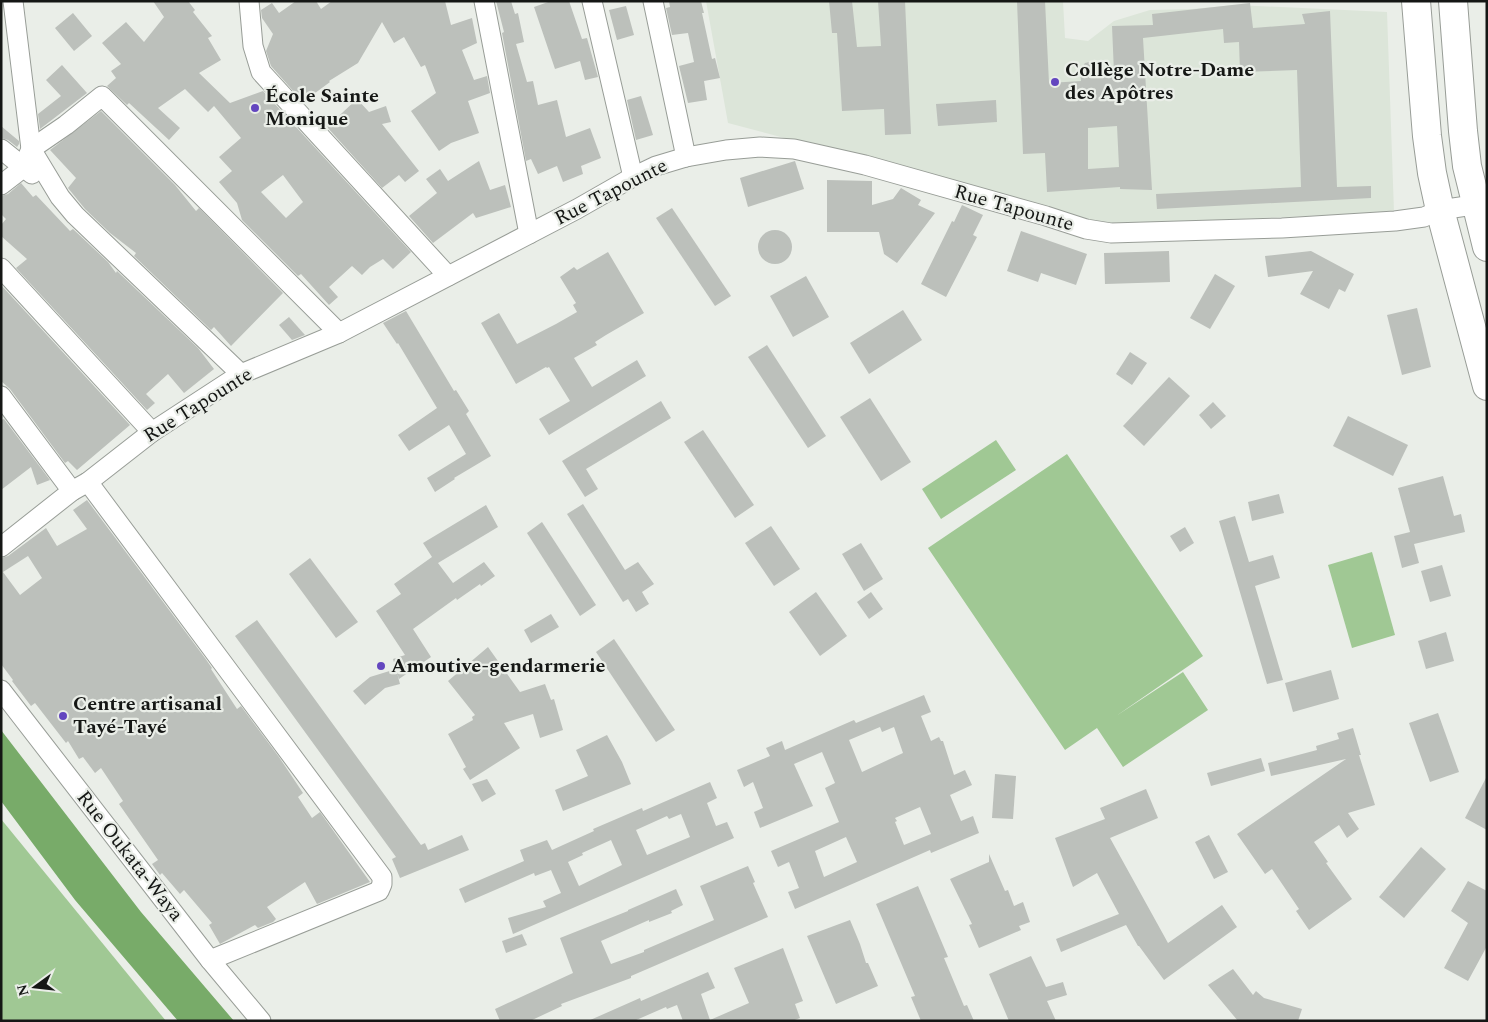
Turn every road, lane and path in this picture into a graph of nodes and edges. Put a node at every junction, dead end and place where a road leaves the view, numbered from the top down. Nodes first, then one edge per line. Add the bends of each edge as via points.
1 (13, 1) edge
2 (249, 1) edge
3 (484, 1) edge
4 (592, 1) edge
5 (653, 1) edge
6 (1416, 1) edge
7 (1453, 1) edge
8 (1, 149) edge
9 (31, 149) junction
10 (686, 157) junction
11 (23, 168) junction
12 (633, 177) junction
13 (1, 185) edge
14 (60, 198) junction
15 (1482, 204) edge
16 (1440, 210) junction
17 (529, 234) junction
18 (1487, 247) edge
19 (1, 268) edge
20 (448, 276) junction
21 (339, 333) junction
22 (241, 374) junction
23 (1487, 386) edge
24 (1, 396) edge
25 (152, 432) junction
26 (80, 487) junction
27 (1, 547) edge
28 (1, 690) edge
29 (210, 960) junction
30 (260, 1021) edge

1 - 9 street
2 - 20 street via 253,46 261,72
3 - 17 street
4 - 12 street
5 - 10 street
6 - 16 highway via 1427,136
7 - 15 highway via 1468,166
8 - 11 street
9 - 11 street
9 - 14 street
9 - 21 street via 102,96
10 - 12 street, Rue Tapounte
10 - 16 street, Rue Tapounte via 760,147 794,149 865,165 1086,229 1111,233 1395,222 1424,217
11 - 13 street
11 - 14 street
12 - 17 street, Rue Tapounte
14 - 22 street
15 - 16 street, Rue Tapounte
15 - 18 highway
16 - 23 highway
17 - 20 street, Rue Tapounte
19 - 25 street
20 - 21 street, Rue Tapounte
21 - 22 street, Rue Tapounte
22 - 25 street, Rue Tapounte
24 - 26 street
25 - 26 street, Rue Tapounte
26 - 27 street, Rue Tapounte
26 - 29 street via 382,876 379,891
28 - 29 street, Rue Oukata-Waya
29 - 30 street, Rue Oukata-Waya

